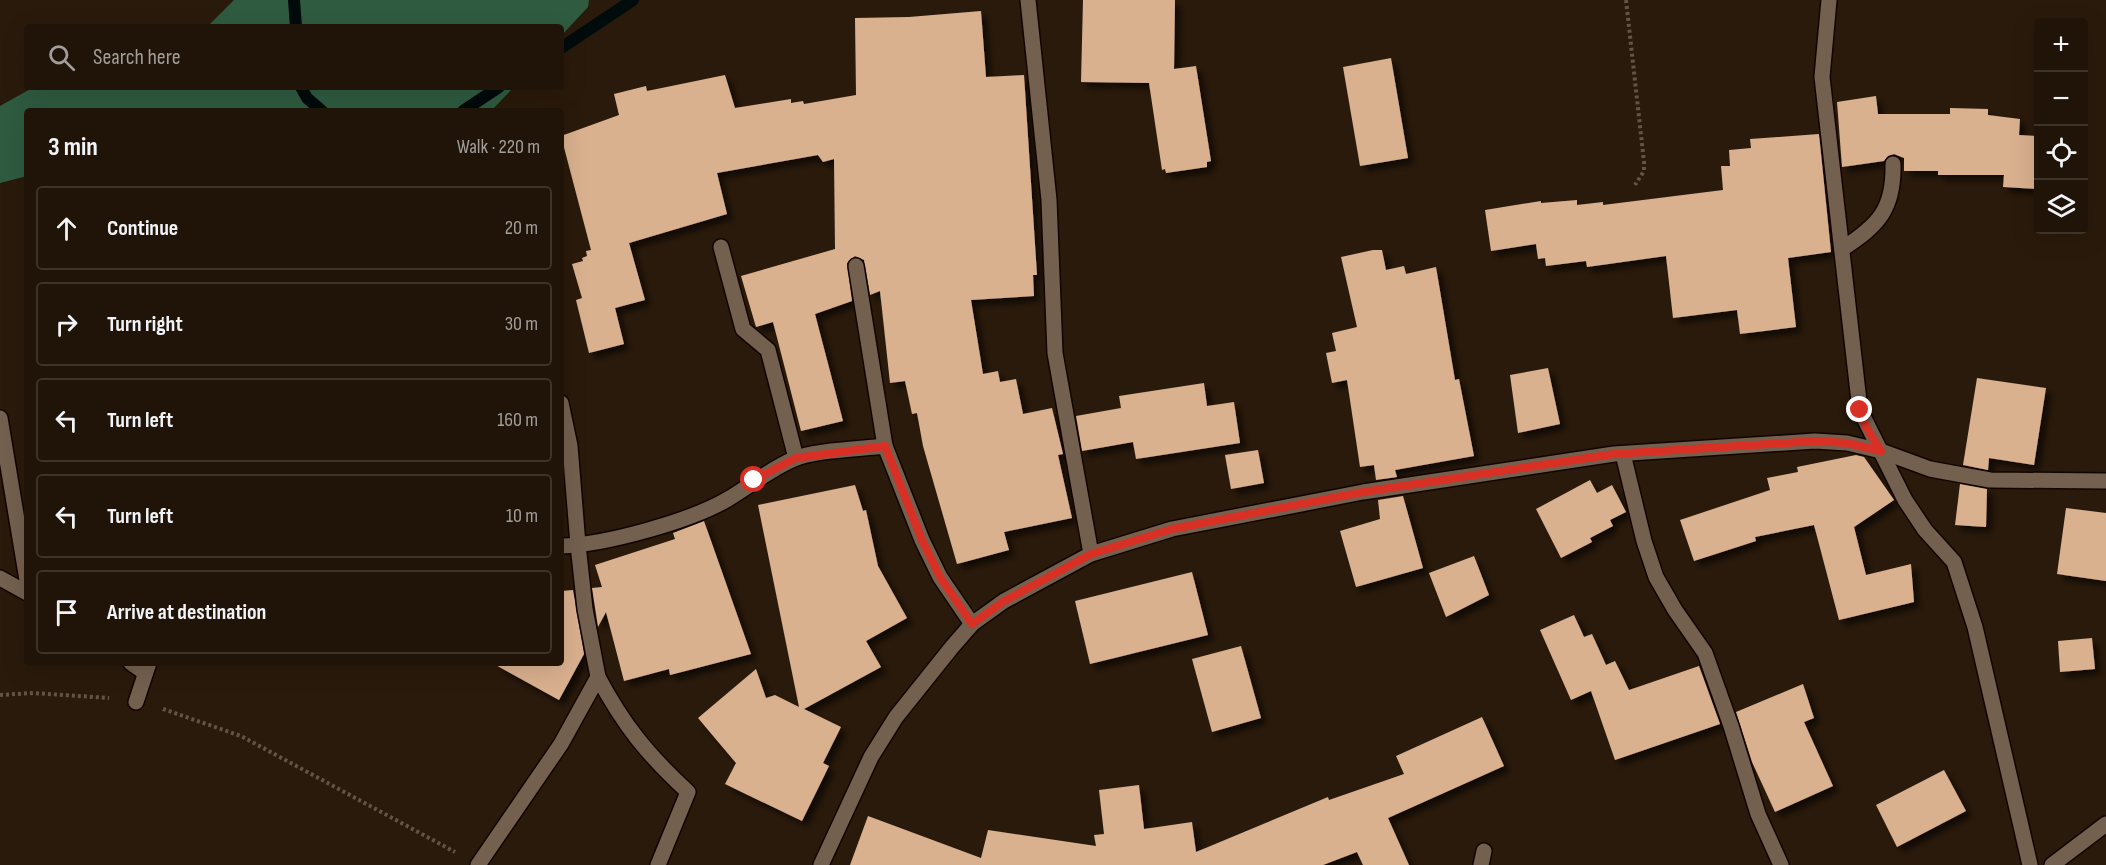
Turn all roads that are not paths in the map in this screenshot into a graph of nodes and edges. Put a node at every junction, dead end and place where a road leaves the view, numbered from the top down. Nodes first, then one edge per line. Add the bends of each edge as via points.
1 (1028, 0) edge
2 (1829, 0) edge
3 (1893, 164) dead end
4 (721, 247) dead end
5 (1842, 249) junction
6 (856, 266) dead end
7 (564, 417) edge
8 (0, 418) edge
9 (885, 446) junction
10 (1881, 451) junction
11 (1623, 453) junction
12 (796, 458) junction
13 (2106, 481) edge
14 (578, 545) junction
15 (564, 546) edge
16 (1091, 554) junction
17 (24, 561) edge
18 (0, 578) edge
19 (24, 591) edge
20 (972, 624) junction
21 (147, 668) edge
22 (598, 677) junction
23 (136, 702) road end
24 (2106, 824) edge
25 (478, 865) edge
26 (658, 865) edge
27 (820, 865) edge
28 (1781, 865) edge
29 (2030, 865) edge
30 (2052, 865) edge

1 - 16 street via 1049,200 1055,353
2 - 5 street via 1822,77
3 - 5 street via 1894,190 1884,212 1865,234
4 - 12 street via 743,329 768,350
5 - 10 street via 1860,410
6 - 9 street
7 - 14 street
8 - 17 street
9 - 12 street
9 - 20 street via 940,577
10 - 11 street via 1815,441
10 - 13 street via 1930,469 1990,480
10 - 29 street via 1905,500 1954,562 1962,584
11 - 16 street via 1286,506 1172,529
11 - 28 street via 1656,577 1705,653 1758,814
12 - 14 street via 708,509
14 - 15 street
14 - 22 street
16 - 20 street via 1004,601
18 - 19 street
20 - 27 street via 896,717 871,757
21 - 23 street
22 - 25 street via 561,744
22 - 26 street via 619,718 688,792
24 - 30 street

